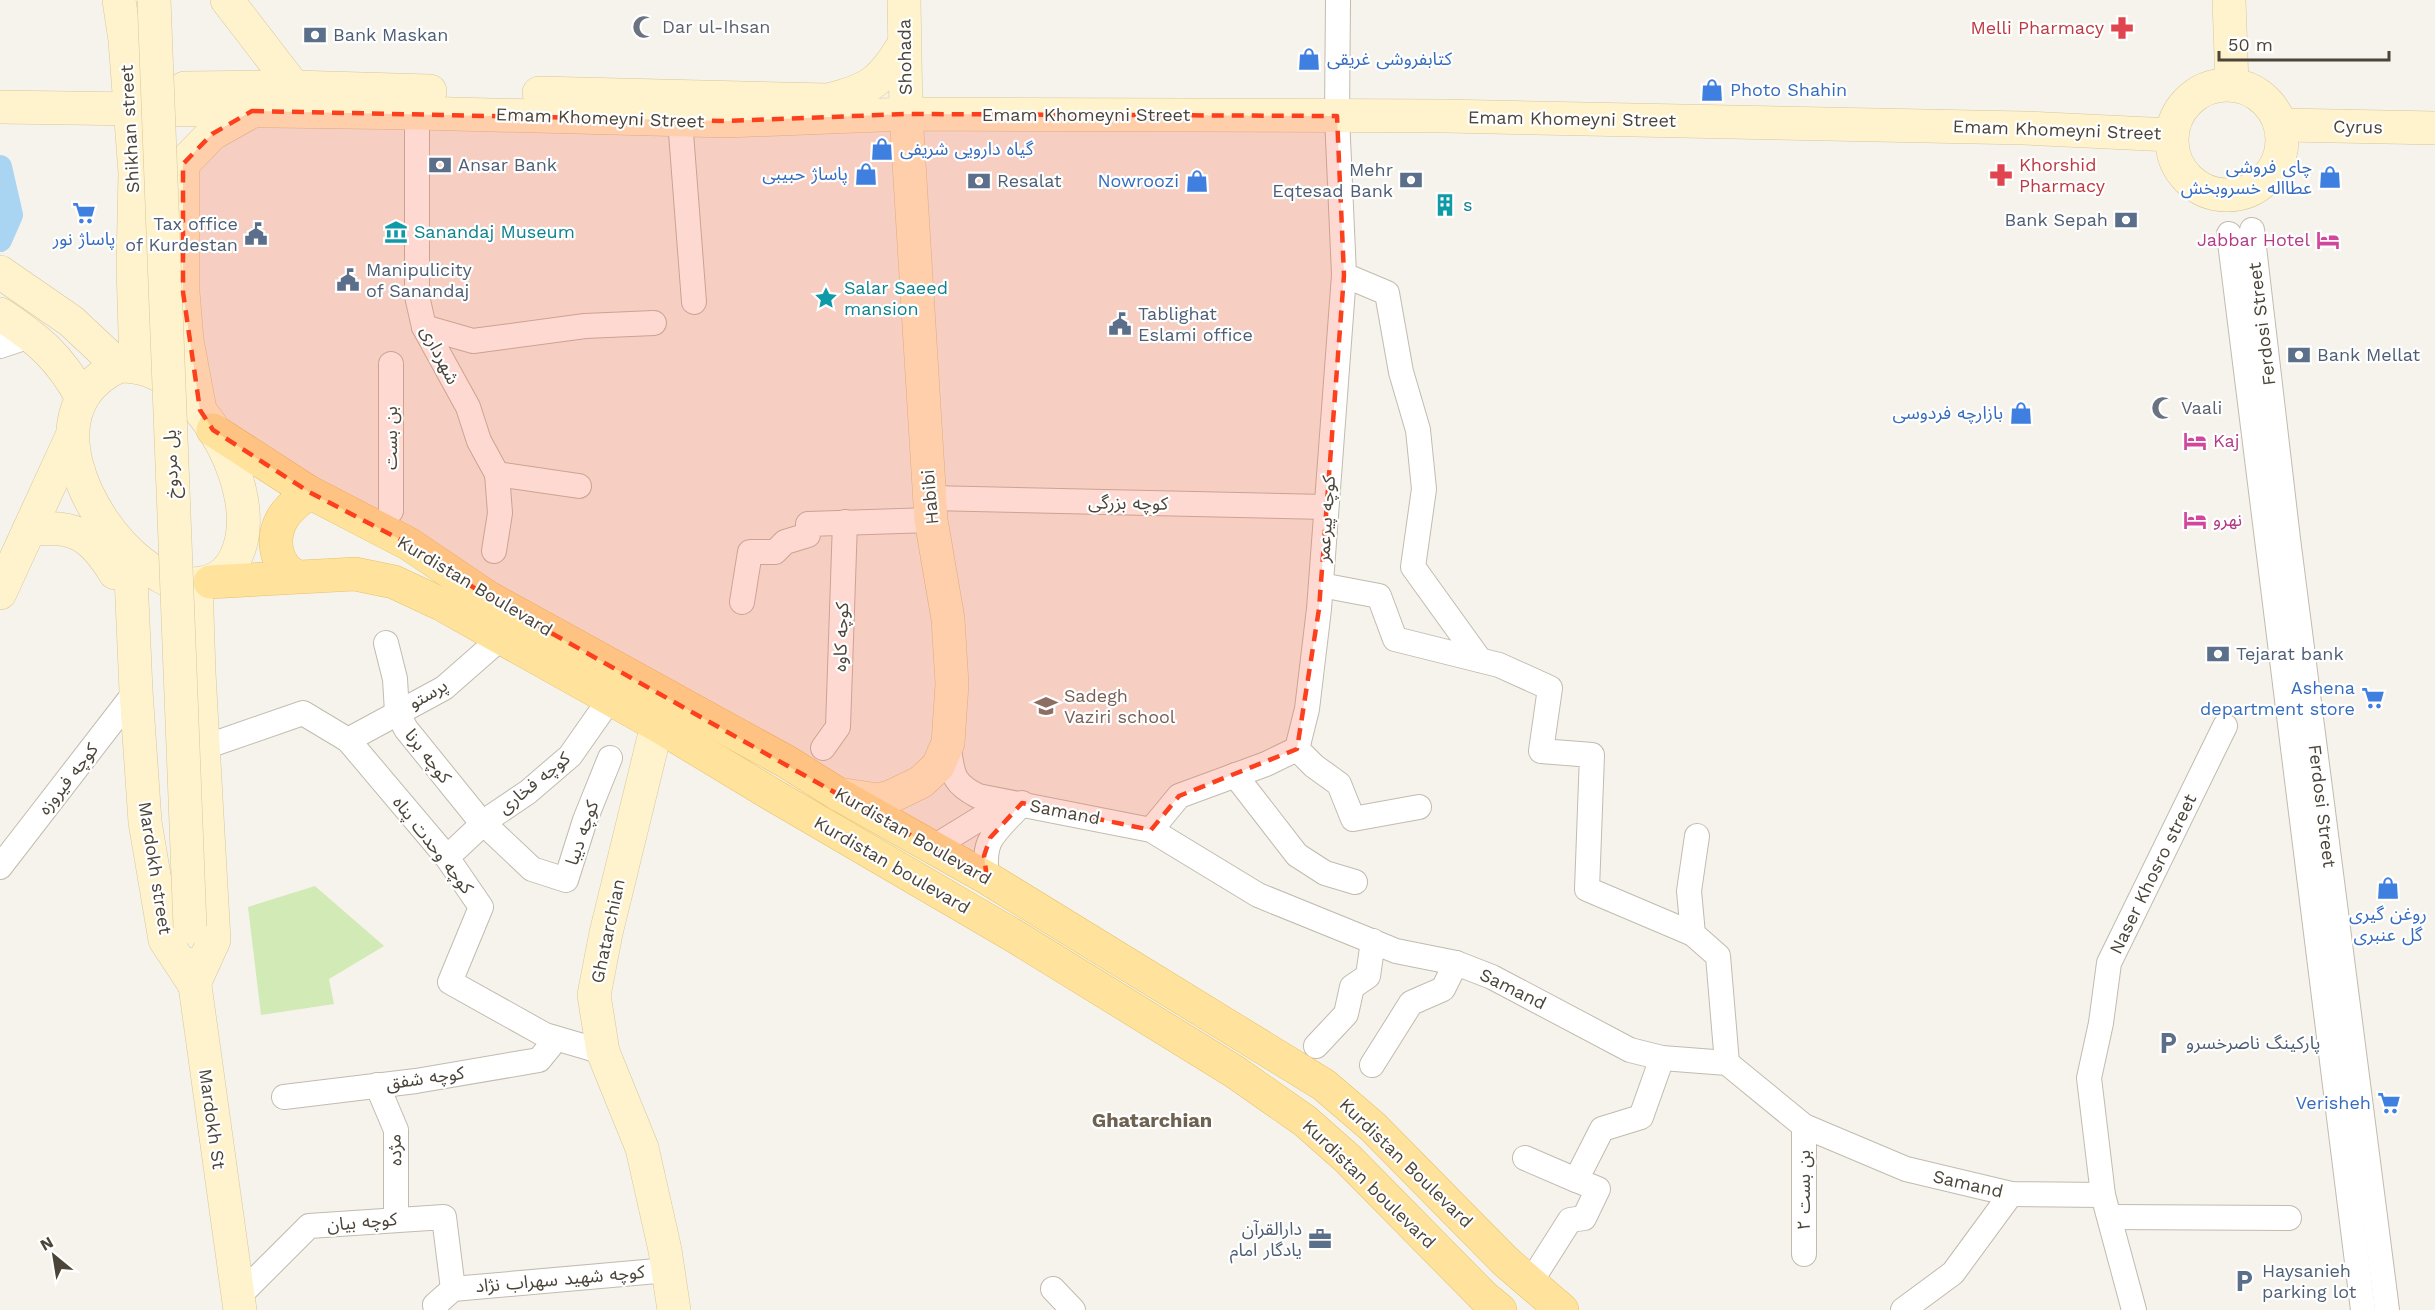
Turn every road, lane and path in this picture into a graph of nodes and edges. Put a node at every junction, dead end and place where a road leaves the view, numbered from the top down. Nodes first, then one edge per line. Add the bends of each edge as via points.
1 (119, 0) edge
2 (154, 0) edge
3 (227, 0) edge
4 (904, 0) edge
5 (1338, 0) edge
6 (2229, 0) edge
7 (904, 44) junction
8 (2232, 84) junction
9 (294, 87) junction
10 (0, 89) edge
11 (129, 99) junction
12 (0, 107) edge
13 (252, 111) junction
14 (417, 113) junction
15 (906, 114) junction
16 (1337, 116) junction
17 (680, 120) junction
18 (2435, 128) edge
19 (2282, 134) junction
20 (2171, 135) junction
21 (2435, 146) edge
22 (0, 272) edge
23 (1344, 275) junction
24 (694, 302) dead end
25 (654, 323) dead end
26 (424, 327) junction
27 (7, 340) edge
28 (391, 364) dead end
29 (128, 366) junction
30 (82, 398) junction
31 (207, 420) junction
32 (72, 436) junction
33 (497, 474) junction
34 (579, 486) dead end
35 (309, 492) junction
36 (1326, 507) junction
37 (930, 509) junction
38 (391, 511) dead end
39 (845, 522) junction
40 (29, 530) junction
41 (494, 551) dead end
42 (130, 554) junction
43 (296, 576) junction
44 (203, 583) junction
45 (1321, 585) junction
46 (0, 593) edge
47 (132, 600) junction
48 (742, 602) dead end
49 (501, 638) junction
50 (386, 643) dead end
51 (1480, 660) junction
52 (136, 691) junction
53 (610, 699) junction
54 (397, 712) junction
55 (657, 725) junction
56 (2225, 726) dead end
57 (583, 738) junction
58 (348, 740) junction
59 (948, 742) junction
60 (204, 747) junction
61 (823, 747) dead end
62 (1297, 749) junction
63 (610, 758) junction
64 (1235, 775) junction
65 (644, 776) junction
66 (838, 794) junction
67 (1022, 803) junction
68 (1419, 807) dead end
69 (483, 823) junction
70 (1151, 830) junction
71 (1698, 836) dead end
72 (932, 848) junction
73 (446, 856) junction
74 (0, 867) edge
75 (987, 878) junction
76 (1355, 882) dead end
77 (190, 927) joint
78 (1694, 934) junction
79 (1373, 942) junction
80 (1456, 963) junction
81 (194, 984) junction
82 (556, 1039) junction
83 (1316, 1046) dead end
84 (603, 1052) junction
85 (1662, 1058) junction
86 (1727, 1063) junction
87 (1372, 1065) dead end
88 (377, 1085) junction
89 (284, 1097) dead end
90 (1804, 1126) junction
91 (1525, 1158) dead end
92 (1587, 1184) junction
93 (2011, 1194) junction
94 (2107, 1206) junction
95 (2289, 1218) dead end
96 (396, 1219) junction
97 (1804, 1254) dead end
98 (668, 1270) junction
99 (1530, 1283) junction
100 (453, 1289) junction
101 (1053, 1289) dead end
102 (239, 1304) edge
103 (436, 1310) edge
104 (674, 1310) edge
105 (1073, 1310) edge
106 (1500, 1310) edge
107 (1562, 1310) edge
108 (1903, 1310) edge
109 (2134, 1310) edge
110 (2363, 1310) edge
111 (2387, 1310) edge

1 - 11 main road, Shikhan street
2 - 77 main road, پل مردوخ, bridge
3 - 9 main road
4 - 7 main road, Shohada
5 - 16 street, کوچه پیرعمر
6 - 8 main road
7 - 9 main road, Emam Khomeyni Street via 892,64 871,85 828,100
7 - 15 main road, Shohada
8 - 19 main road via 2263,97 2274,110
8 - 20 main road via 2199,92 2176,117
9 - 11 main road, Emam Khomeyni Street
10 - 11 main road, Emam Khomeyni Street
11 - 12 main road, Emam Khomeyni Street
11 - 13 main road, Emam Khomeyni Street
11 - 29 main road, Shikhan street via 135,173
13 - 14 main road, Emam Khomeyni Street
13 - 31 main road via 212,134 183,164 187,340
14 - 17 main road, Emam Khomeyni Street
14 - 26 street, شهرداری via 417,296
15 - 16 main road, Emam Khomeyni Street
15 - 17 main road, Emam Khomeyni Street
15 - 37 main road, Habibi
16 - 20 main road, Emam Khomeyni Street via 2012,127
16 - 23 street, کوچه پیرعمر
17 - 24 street
18 - 19 main road, Cyrus
19 - 20 main road via 2280,159 2272,172 2249,191 2234,195 2203,190 2190,181 2179,169
19 - 21 main road
22 - 29 main road via 72,321
23 - 36 street, کوچه پیرعمر
23 - 51 street via 1386,293 1401,372 1418,430 1424,489 1413,567
25 - 26 street via 585,326 473,341
26 - 33 street, شهرداری via 468,407 479,441
27 - 30 main road via 40,342 66,370
28 - 38 street, بن بست
29 - 30 main road via 96,378
29 - 31 main road via 152,372 169,382
30 - 32 main road
31 - 35 main road, Kurdistan Boulevard
31 - 44 main road via 235,471 243,524 239,550 231,565 221,576
32 - 40 main road
32 - 42 main road via 79,473 90,499 115,539
33 - 34 street
33 - 41 street, شهرداری via 500,513
35 - 43 main road via 283,518 277,531 279,559 286,571
35 - 66 main road, Kurdistan Boulevard via 409,544 489,598
36 - 37 street, کوچه بزرگی
36 - 45 street, کوچه پیرعمر
37 - 39 street, کوچه بزرگی
37 - 59 main road, Habibi via 948,619 952,684
39 - 48 street, کوچه بزرگی via 808,524 808,535 786,542 775,552 750,552
39 - 61 street, کوچه کاوه via 838,727
40 - 46 main road
40 - 47 main road via 54,526 78,533 94,544
42 - 44 main road via 179,584
42 - 47 main road, Mardokh street
43 - 44 main road, Kurdistan boulevard
43 - 49 main road, Kurdistan boulevard via 355,574 394,582 441,603
44 - 60 main road via 198,673
45 - 51 street via 1379,596 1395,639
45 - 62 street, کوچه پیرعمر via 1306,709
47 - 52 main road, Mardokh street
49 - 53 main road, Kurdistan boulevard
49 - 54 street, پرستو via 444,688
50 - 54 street, کوچه برنا via 395,679
51 - 78 street via 1550,688 1541,751 1592,756 1587,889
52 - 74 street, کوچه فیروزه
52 - 81 main road, Mardokh street via 145,822 165,940
53 - 55 main road, Kurdistan boulevard
53 - 57 street, کوچه فخاری
54 - 58 street, پرستو
54 - 69 street, کوچه برنا via 406,729
55 - 65 main road, Ghatarchian
55 - 106 main road, Kurdistan boulevard via 1016,937 1235,1072 1305,1121 1348,1159
56 - 94 street, Naser Khosro street via 2109,963 2089,1078
57 - 63 street
57 - 69 street, کوچه فخاری via 570,756 528,792
58 - 60 street, کوچه وحدت پناه via 303,712
58 - 73 street, کوچه وحدت پناه
59 - 66 main road, Habibi via 938,766 921,782 890,797 878,800
59 - 67 street, Samand via 953,771 961,787 978,796
60 - 81 main road via 214,940
62 - 64 street
62 - 68 street via 1339,784 1353,819
63 - 65 street
63 - 69 street, کوچه دیبا via 566,880 532,869
64 - 70 street via 1179,796
64 - 76 street via 1297,855 1325,873
65 - 84 main road, Ghatarchian via 594,995
66 - 72 main road, Kurdistan Boulevard
67 - 70 street, Samand
67 - 72 street via 981,818
67 - 75 street via 990,838 984,856
69 - 73 street, کوچه فخاری
70 - 79 street, Samand via 1258,895
71 - 78 street via 1689,891
72 - 75 main road, Kurdistan Boulevard
73 - 82 street, کوچه وحدت پناه via 481,907 450,982
75 - 99 main road, Kurdistan Boulevard via 1324,1085 1373,1127
77 - 81 main road, Mardokh St
78 - 86 street via 1718,956
79 - 80 street, Samand via 1396,951
79 - 83 street via 1368,976 1352,987 1346,1014
80 - 85 street, Samand via 1492,977 1630,1050
80 - 87 street via 1443,989 1411,1003
81 - 102 main road, Mardokh St
82 - 84 street, کوچه وحدت پناه
82 - 88 street, کوچه شفق via 539,1060
84 - 98 main road, Ghatarchian via 642,1148
85 - 86 street, Samand
85 - 92 street via 1641,1117 1602,1129
86 - 90 street, Samand
88 - 89 street, کوچه شفق
88 - 96 street, مژده via 396,1130
90 - 93 street, Samand via 1906,1169
90 - 97 street, بن بست ۲
91 - 92 street
92 - 99 street via 1584,1218 1570,1220
93 - 94 street, Samand
93 - 108 street via 1953,1273
94 - 95 street, Samand
94 - 109 street, Naser Khosro street
96 - 100 street, کوچه بیان via 444,1217
96 - 102 street, کوچه بیان via 309,1226
98 - 100 street, کوچه شهید سهراب نژاد
98 - 104 main road, Ghatarchian
99 - 107 main road, Kurdistan Boulevard
100 - 103 street via 435,1305
101 - 105 street
110 - 111 street, Ferdosi Street via 2240,232 2288,539

